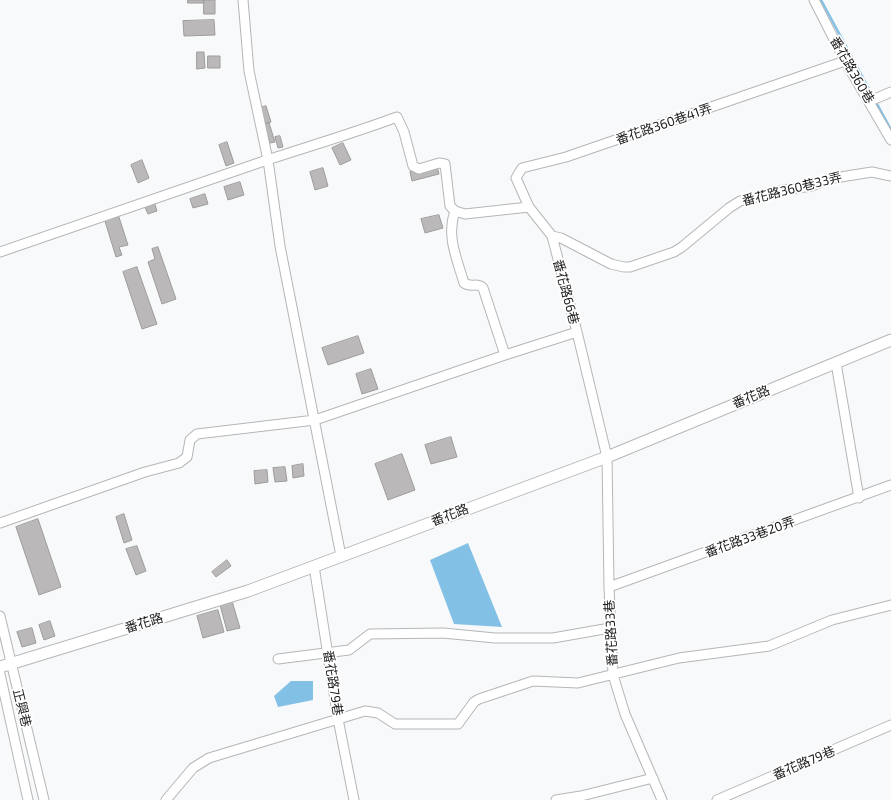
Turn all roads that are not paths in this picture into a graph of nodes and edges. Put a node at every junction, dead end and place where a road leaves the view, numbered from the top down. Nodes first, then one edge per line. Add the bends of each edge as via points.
1 (243, 0) edge
2 (814, 0) edge
3 (845, 61) junction
4 (891, 92) edge
5 (870, 101) junction
6 (891, 140) edge
7 (268, 160) junction
8 (891, 176) edge
9 (529, 207) junction
10 (455, 211) junction
11 (552, 236) junction
12 (0, 252) edge
13 (577, 332) junction
14 (891, 340) edge
15 (505, 355) junction
16 (836, 363) junction
17 (315, 420) junction
18 (607, 457) junction
19 (891, 485) edge
20 (860, 498) junction
21 (0, 523) edge
22 (341, 556) junction
23 (314, 566) junction
24 (609, 587) junction
25 (891, 605) edge
26 (0, 616) edge
27 (610, 628) junction
28 (328, 654) junction
29 (278, 659) dead end
30 (11, 663) junction
31 (0, 667) edge
32 (0, 674) edge
33 (613, 675) junction
34 (338, 719) junction
35 (891, 725) edge
36 (653, 778) junction
37 (28, 800) edge
38 (44, 800) edge
39 (166, 800) edge
40 (354, 800) edge
41 (556, 800) edge
42 (662, 800) edge
43 (717, 800) edge

1 - 7 street via 249,71
2 - 3 street, 番花路360巷
3 - 5 street, 番花路360巷
3 - 9 street, 番花路360巷41弄 via 566,158 522,168 516,178
4 - 5 street
5 - 6 street, 番花路360巷
7 - 10 street via 352,134 396,117 404,132 413,166 418,169 439,163 445,164 450,206
7 - 12 street
7 - 17 street via 280,246
8 - 11 street, 番花路360巷33弄 via 872,172 828,179 812,186 783,190 740,202 674,252 630,267 611,264 561,238
9 - 10 street via 465,214
9 - 11 street, 番花路66巷
10 - 15 street via 451,239 464,283 483,288
11 - 13 street, 番花路66巷
13 - 15 street
13 - 18 street, 番花路66巷
14 - 16 main road, 番花路
15 - 17 street
16 - 18 main road, 番花路
16 - 20 street
17 - 21 street via 197,434 190,440 188,454 182,461
17 - 22 street
18 - 22 main road, 番花路
18 - 24 street, 番花路33巷
19 - 20 street, 番花路33巷20弄
20 - 24 street, 番花路33巷20弄
22 - 23 main road, 番花路
23 - 28 street, 番花路79巷
23 - 30 main road, 番花路 via 240,593
24 - 27 street, 番花路33巷
25 - 33 street via 832,620 769,646 679,658
26 - 30 street, 正興巷
27 - 28 street via 553,638 494,638 443,633 370,634 349,650
27 - 33 street, 番花路33巷
28 - 29 street
28 - 34 street, 番花路79巷
30 - 31 main road, 番花路
30 - 38 street, 正興巷
32 - 37 street
33 - 34 street via 578,683 533,681 502,690 474,702 458,724 395,724 378,713 365,712
33 - 36 street, 番花路33巷 via 625,714
34 - 39 street via 209,758 193,768
34 - 40 street, 番花路79巷
35 - 43 street, 番花路79巷
36 - 41 street
36 - 42 street, 番花路33巷

